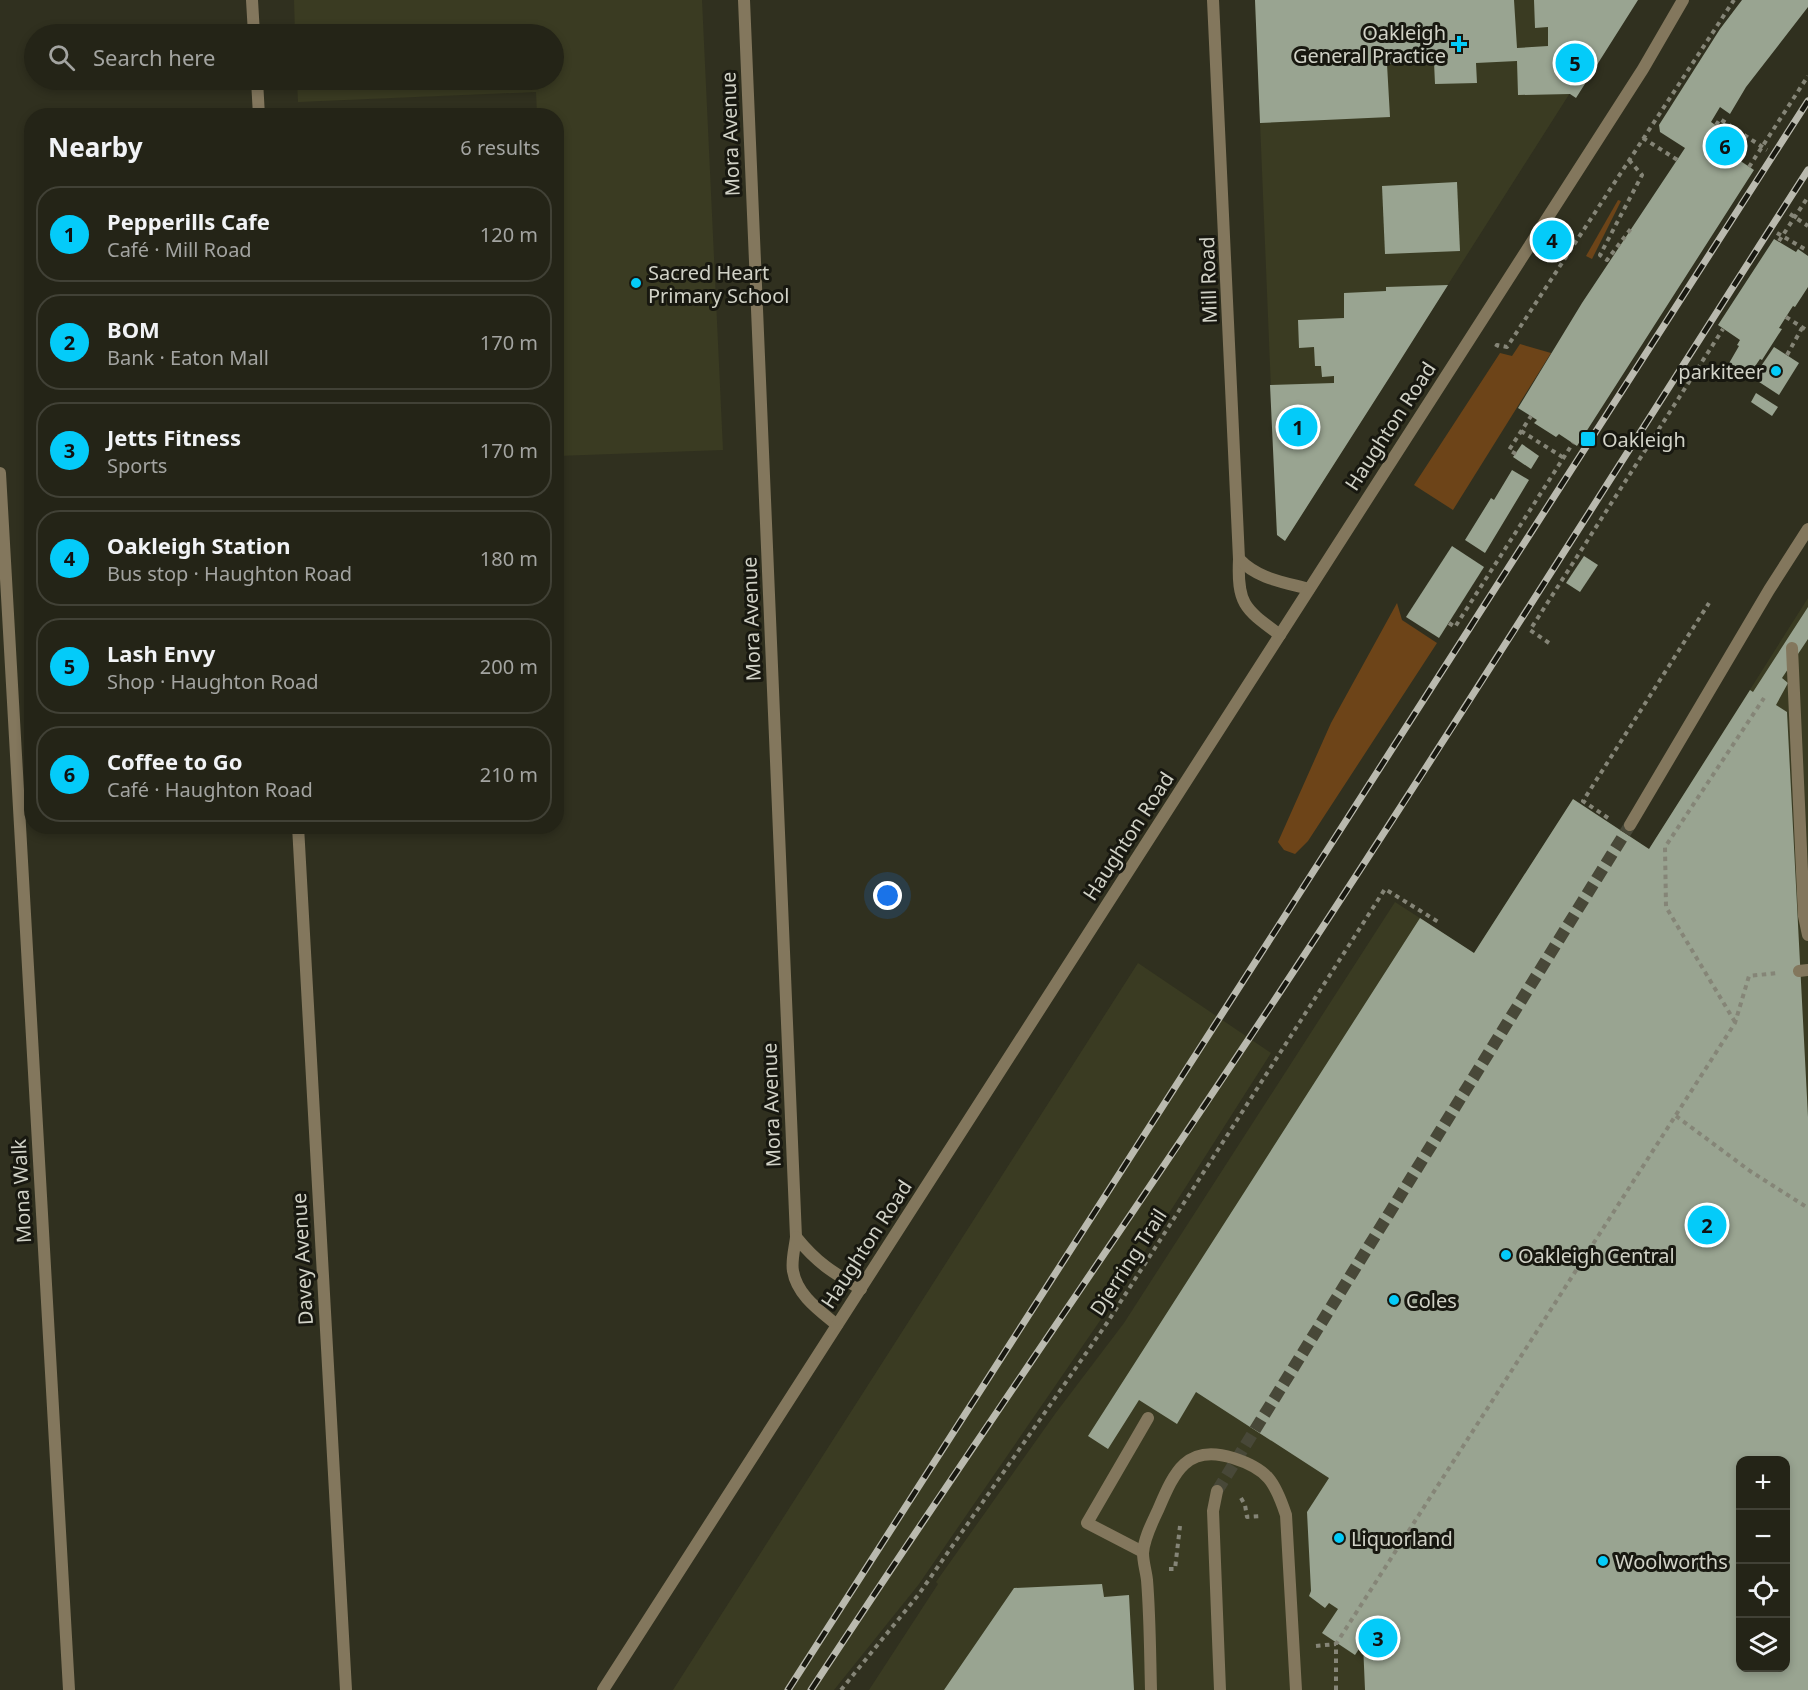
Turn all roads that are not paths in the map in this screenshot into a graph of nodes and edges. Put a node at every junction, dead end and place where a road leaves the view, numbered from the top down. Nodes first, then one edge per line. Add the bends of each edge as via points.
1 (252, 0) edge
2 (744, 0) edge
3 (1214, 0) edge
4 (1683, 0) edge
5 (253, 24) edge
6 (257, 90) edge
7 (258, 108) edge
8 (0, 473) edge
9 (1808, 529) edge
10 (1239, 559) junction
11 (1309, 589) junction
12 (1280, 635) junction
13 (1792, 648) dead end
14 (1630, 825) tunnel mouth
15 (298, 834) edge
16 (1808, 935) edge
17 (796, 1237) junction
18 (861, 1288) junction
19 (837, 1325) junction
20 (1148, 1418) dead end
21 (1218, 1491) tunnel mouth
22 (1143, 1552) junction
23 (69, 1690) edge
24 (346, 1690) edge
25 (603, 1690) edge
26 (1151, 1690) edge
27 (1220, 1690) edge
28 (1296, 1690) edge

1 - 5 street
2 - 17 street, Mora Avenue
3 - 10 street, Mill Road
4 - 11 street, Haughton Road via 1643,69
6 - 7 street
8 - 23 street, Mona Walk
9 - 14 street
10 - 11 street via 1259,575
10 - 12 street, Mill Road via 1240,595 1247,608
11 - 12 street, Haughton Road
12 - 18 street, Haughton Road
13 - 16 street
15 - 24 street, Davey Avenue
17 - 18 street via 824,1267
17 - 19 street, Mora Avenue via 792,1269 797,1283 808,1301
18 - 19 street, Haughton Road
19 - 25 street, Haughton Road
20 - 22 street via 1087,1523
21 - 27 street via 1213,1511
22 - 26 street
22 - 28 street via 1172,1477 1182,1465 1200,1455 1221,1454 1256,1468 1277,1487 1286,1515

